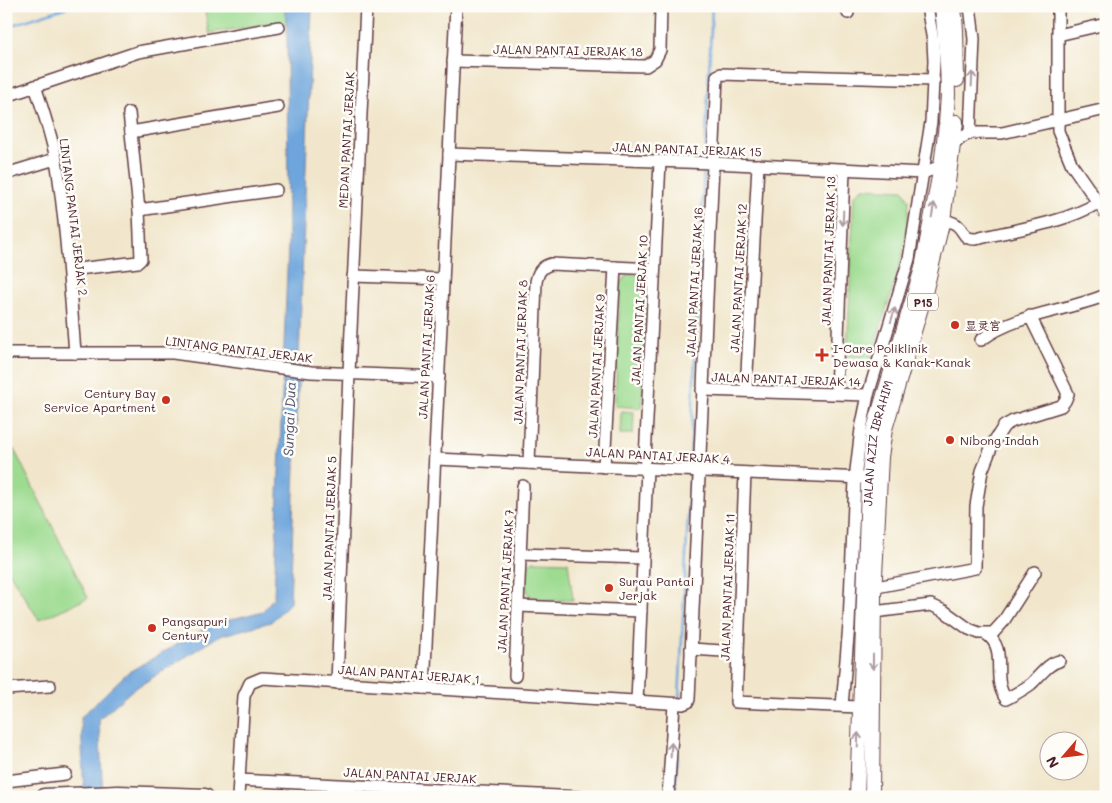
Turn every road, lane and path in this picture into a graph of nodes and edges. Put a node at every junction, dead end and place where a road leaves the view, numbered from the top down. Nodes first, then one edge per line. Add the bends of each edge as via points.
1 (366, 6) edge
2 (456, 6) edge
3 (661, 6) edge
4 (927, 6) edge
5 (942, 6) edge
6 (954, 6) edge
7 (970, 6) edge
8 (1058, 6) edge
9 (1106, 24) edge
10 (279, 27) dead end
11 (950, 31) junction
12 (1058, 35) junction
13 (453, 61) junction
14 (934, 80) junction
15 (35, 86) junction
16 (6, 96) edge
17 (278, 107) dead end
18 (1106, 109) edge
19 (129, 113) dead end
20 (1057, 120) junction
21 (956, 127) junction
22 (970, 130) junction
23 (131, 132) junction
24 (954, 145) junction
25 (449, 154) junction
26 (56, 159) junction
27 (660, 162) junction
28 (707, 163) junction
29 (758, 166) junction
30 (940, 166) junction
31 (844, 170) junction
32 (923, 173) junction
33 (6, 174) edge
34 (937, 186) junction
35 (276, 190) dead end
36 (1098, 203) junction
37 (139, 210) junction
38 (1106, 214) edge
39 (942, 220) junction
40 (615, 267) junction
41 (654, 269) junction
42 (69, 270) junction
43 (353, 276) junction
44 (443, 279) junction
45 (1106, 295) edge
46 (1030, 316) junction
47 (980, 340) dead end
48 (6, 353) edge
49 (75, 353) junction
50 (349, 373) junction
51 (439, 378) junction
52 (702, 390) junction
53 (746, 391) junction
54 (836, 393) junction
55 (868, 395) junction
56 (435, 459) junction
57 (530, 463) junction
58 (646, 464) junction
59 (604, 467) junction
60 (696, 471) junction
61 (745, 473) junction
62 (868, 478) junction
63 (523, 486) dead end
64 (520, 554) junction
65 (642, 558) junction
66 (1035, 572) dead end
67 (869, 588) junction
68 (518, 606) junction
69 (641, 611) junction
70 (868, 613) junction
71 (986, 634) junction
72 (691, 648) junction
73 (738, 652) junction
74 (1059, 661) dead end
75 (514, 676) dead end
76 (338, 683) junction
77 (50, 686) dead end
78 (424, 688) junction
79 (6, 689) edge
80 (637, 702) junction
81 (678, 704) junction
82 (842, 706) junction
83 (859, 707) junction
84 (65, 774) dead end
85 (857, 774) junction
86 (872, 779) junction
87 (239, 780) junction
88 (6, 781) edge
89 (44, 797) edge
90 (205, 797) edge
91 (238, 797) edge
92 (579, 797) edge
93 (668, 797) edge
94 (848, 797) edge
95 (857, 797) edge
96 (872, 797) edge
97 (880, 797) edge

1 - 43 street, MEDAN PANTAI JERJAK
2 - 13 street, JALAN PANTAI JERJAK 6
3 - 13 street, JALAN PANTAI JERJAK 18 via 660,50 655,60 646,66
4 - 14 street via 933,41
5 - 11 main road, JALAN AZIZ IBRAHIM / P15
6 - 11 main road, JALAN AZIZ IBRAHIM / P15
22 -> 7 street via 974,39
8 - 12 street
9 - 12 street
10 - 15 street via 138,52
11 - 21 main road, JALAN AZIZ IBRAHIM / P15 via 957,89
11 - 30 main road, JALAN AZIZ IBRAHIM / P15 via 946,124
12 - 20 street
13 - 25 street, JALAN PANTAI JERJAK 6
14 - 28 street, JALAN PANTAI JERJAK 16 via 718,75
14 - 32 street
15 - 16 street
15 - 26 street, LINTANG PANTAI JERJAK 2
17 - 23 street
18 - 20 street
19 - 23 street
20 - 22 street via 1002,133
20 - 36 street via 1064,148
21 - 22 street
21 - 24 main road, JALAN AZIZ IBRAHIM / P15
22 - 24 street
23 - 37 street
24 - 39 main road, JALAN AZIZ IBRAHIM / P15
25 - 27 street, JALAN PANTAI JERJAK 15
25 - 44 street, JALAN PANTAI JERJAK 6
26 - 33 street
26 - 42 street, LINTANG PANTAI JERJAK 2
27 - 28 street, JALAN PANTAI JERJAK 15
27 - 41 street, JALAN PANTAI JERJAK 10
28 - 29 street, JALAN PANTAI JERJAK 15
28 - 52 street, JALAN PANTAI JERJAK 16
29 - 31 street, JALAN PANTAI JERJAK 15
29 - 53 street, JALAN PANTAI JERJAK 12
30 - 32 street, JALAN PANTAI JERJAK 15
30 - 34 main road, JALAN AZIZ IBRAHIM / P15
31 - 32 street, JALAN PANTAI JERJAK 15
31 -> 54 street, JALAN PANTAI JERJAK 13
32 - 34 street
55 -> 32 street via 909,259
62 -> 34 main road, JALAN AZIZ IBRAHIM / P15 via 873,432 922,268
35 - 37 street
36 - 38 street
36 - 39 street via 1080,214 976,239 965,236 953,222
37 - 42 street via 142,251 139,261
39 - 62 main road, JALAN AZIZ IBRAHIM / P15 via 923,301
40 - 41 street, JALAN PANTAI JERJAK 8
40 - 57 street, JALAN PANTAI JERJAK 8 via 551,264 538,273
40 - 59 street, JALAN PANTAI JERJAK 9
41 - 58 street, JALAN PANTAI JERJAK 10
42 - 49 street, LINTANG PANTAI JERJAK 2
43 - 44 street
43 - 50 street, MEDAN PANTAI JERJAK
44 - 51 street, JALAN PANTAI JERJAK 6
45 - 46 street
46 - 47 street
46 - 67 street via 1068,394 1065,401 1055,408 1004,426 993,443 982,471 976,506 975,568
48 - 49 street, LINTANG PANTAI JERJAK
49 - 50 street, LINTANG PANTAI JERJAK via 173,353 311,372
50 - 51 street, LINTANG PANTAI JERJAK
50 - 76 street, JALAN PANTAI JERJAK 5
51 - 56 street, JALAN PANTAI JERJAK 6
52 - 53 street, JALAN PANTAI JERJAK 14
52 - 60 street, JALAN PANTAI JERJAK 16
53 - 54 street, JALAN PANTAI JERJAK 14
54 - 55 street, JALAN PANTAI JERJAK 14
55 - 62 street via 861,429
56 - 57 street, JALAN PANTAI JERJAK 4
56 - 78 street, JALAN PANTAI JERJAK 6
57 - 59 street, JALAN PANTAI JERJAK 4
58 - 59 street, JALAN PANTAI JERJAK 4
58 - 60 street, JALAN PANTAI JERJAK 4
58 - 65 street, JALAN PANTAI JERJAK 10
60 - 61 street, JALAN PANTAI JERJAK 4
60 - 72 street, JALAN PANTAI JERJAK 16
61 - 62 street, JALAN PANTAI JERJAK 4
61 - 73 street, JALAN PANTAI JERJAK 11
62 - 67 main road, JALAN AZIZ IBRAHIM / P15
62 - 82 street
63 - 64 street, JALAN PANTAI JERJAK 7
64 - 65 street
64 - 68 street, JALAN PANTAI JERJAK 7
65 - 69 street, JALAN PANTAI JERJAK 10
66 - 71 street via 998,628
67 - 70 main road, JALAN AZIZ IBRAHIM / P15
68 - 69 street
68 - 75 street, JALAN PANTAI JERJAK 7
69 - 80 street, JALAN PANTAI JERJAK 10
70 - 71 street via 931,605 969,629
70 - 83 main road, JALAN AZIZ IBRAHIM / P15
70 -> 86 main road, JALAN AZIZ IBRAHIM / P15
71 - 74 street via 994,639 998,648 1000,691 1006,699 1032,682 1053,662
72 - 73 street
72 - 81 street, JALAN PANTAI JERJAK 16 via 689,699
73 - 82 street, JALAN PANTAI JERJAK 11 via 736,702
76 - 78 street, JALAN PANTAI JERJAK 1
76 - 87 street, JALAN PANTAI JERJAK 1 via 262,678 250,683 244,696
77 - 79 street
78 - 80 street, JALAN PANTAI JERJAK 1
80 - 81 street, JALAN PANTAI JERJAK 1
93 -> 81 street, JALAN PANTAI JERJAK 16
82 - 83 street
85 -> 83 main road, JALAN AZIZ IBRAHIM / P15
84 - 88 street
85 - 94 main road
85 - 95 main road, JALAN AZIZ IBRAHIM / P15
86 - 96 main road, JALAN AZIZ IBRAHIM / P15
86 - 97 main road
87 - 91 street, JALAN PANTAI JERJAK 1
87 - 92 street, JALAN PANTAI JERJAK
89 - 90 highway via 118,794

